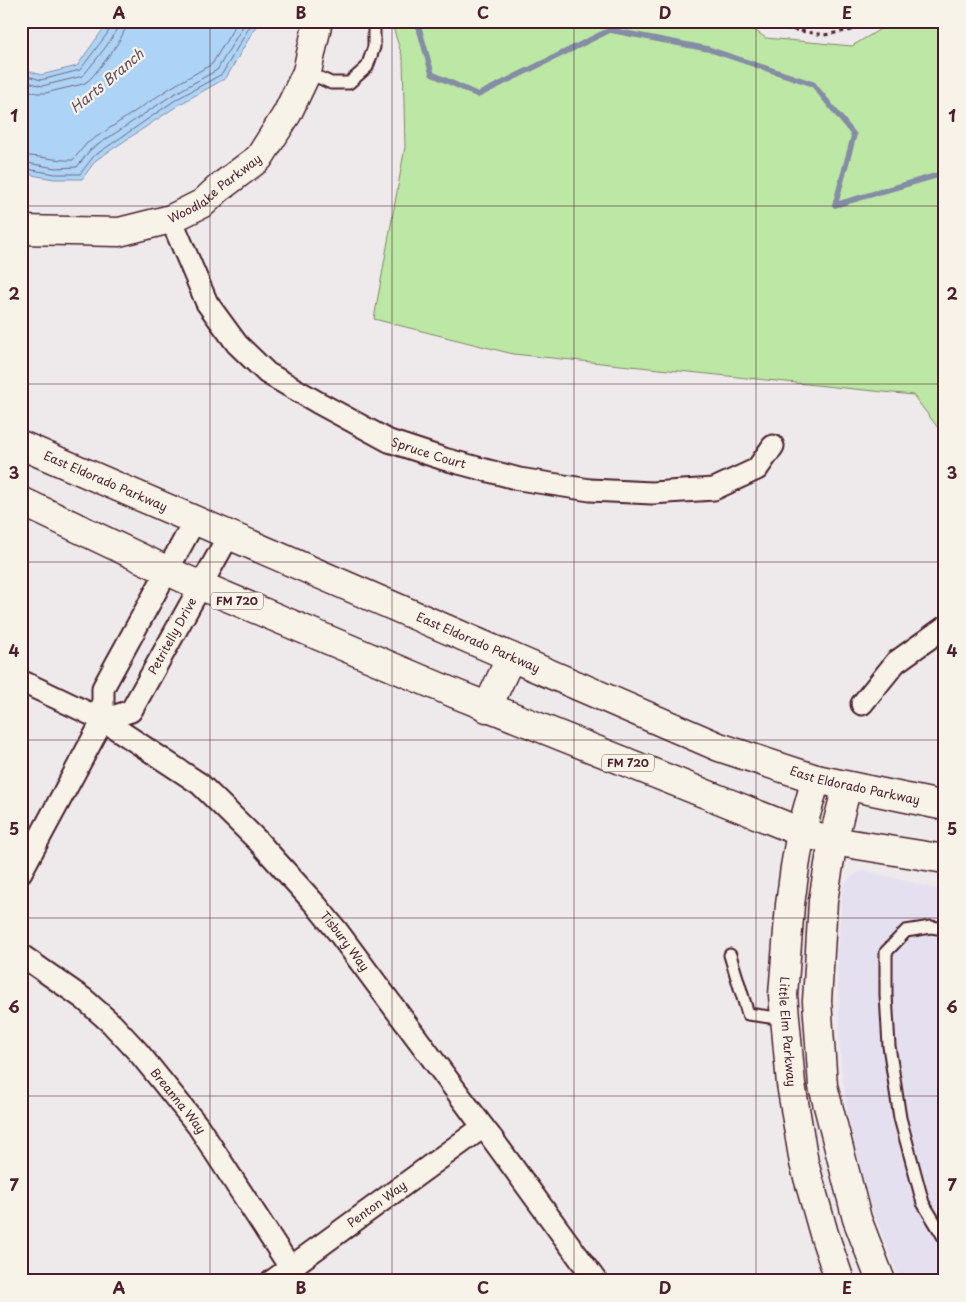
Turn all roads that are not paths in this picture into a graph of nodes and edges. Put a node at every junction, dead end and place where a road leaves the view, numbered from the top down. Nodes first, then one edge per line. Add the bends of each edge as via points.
1 (318, 21) edge
2 (374, 21) edge
3 (307, 72) junction
4 (171, 219) junction
5 (21, 230) edge
6 (21, 445) edge
7 (773, 446) dead end
8 (21, 501) edge
9 (195, 520) junction
10 (229, 535) junction
11 (168, 570) junction
12 (201, 585) junction
13 (945, 627) edge
14 (511, 657) junction
15 (21, 682) edge
16 (862, 704) dead end
17 (487, 708) junction
18 (104, 720) junction
19 (816, 779) junction
20 (847, 786) junction
21 (945, 806) edge
22 (801, 832) junction
23 (833, 841) junction
24 (945, 858) edge
25 (21, 872) edge
26 (945, 929) edge
27 (21, 954) edge
28 (730, 955) dead end
29 (785, 1019) junction
30 (482, 1127) junction
31 (945, 1240) edge
32 (294, 1274) edge
33 (272, 1281) edge
34 (596, 1281) edge
35 (840, 1281) edge
36 (881, 1281) edge

1 - 3 main road, Woodlake Parkway
2 - 3 lane via 374,47 367,67 349,83 331,83
3 - 4 main road, Woodlake Parkway via 287,114 260,158 203,203
4 - 5 main road, Woodlake Parkway via 119,232
4 - 7 street, Spruce Court via 207,303 237,344 267,373 389,441 519,479 590,490 652,493 714,489 757,469
6 - 9 main road, East Eldorado Parkway
8 - 11 main road, FM 720
9 - 10 main road, East Eldorado Parkway
9 - 11 street
10 - 12 street, Petritelly Drive
10 - 14 main road, East Eldorado Parkway
11 - 12 main road, FM 720
11 - 18 street via 103,688
12 - 17 main road, FM 720
12 - 18 street, Petritelly Drive via 131,711
13 - 16 street via 896,662
14 - 17 main road
14 - 19 main road, East Eldorado Parkway via 719,747
15 - 18 street, Tisbury Way
17 - 22 main road, FM 720
18 - 25 street
18 - 30 street, Tisbury Way via 200,784 258,841 338,932
19 - 20 main road, East Eldorado Parkway
19 - 22 main road, Little Elm Parkway
20 - 21 main road, East Eldorado Parkway
20 - 23 main road
22 - 23 main road, FM 720
22 - 29 main road, Little Elm Parkway via 790,905 783,995
23 - 24 main road, FM 720
23 - 36 main road via 823,901 817,1002 823,1086 857,1219
26 - 31 lane via 931,927 906,931 886,952 886,995 889,1046 900,1118 924,1203
27 - 32 street, Breanna Way via 84,999 138,1053 198,1126
28 - 29 lane via 748,1014
29 - 35 main road, Little Elm Parkway via 791,1084 804,1163
30 - 32 street, Penton Way
30 - 34 street, Tisbury Way
32 - 33 street, Penton Way

